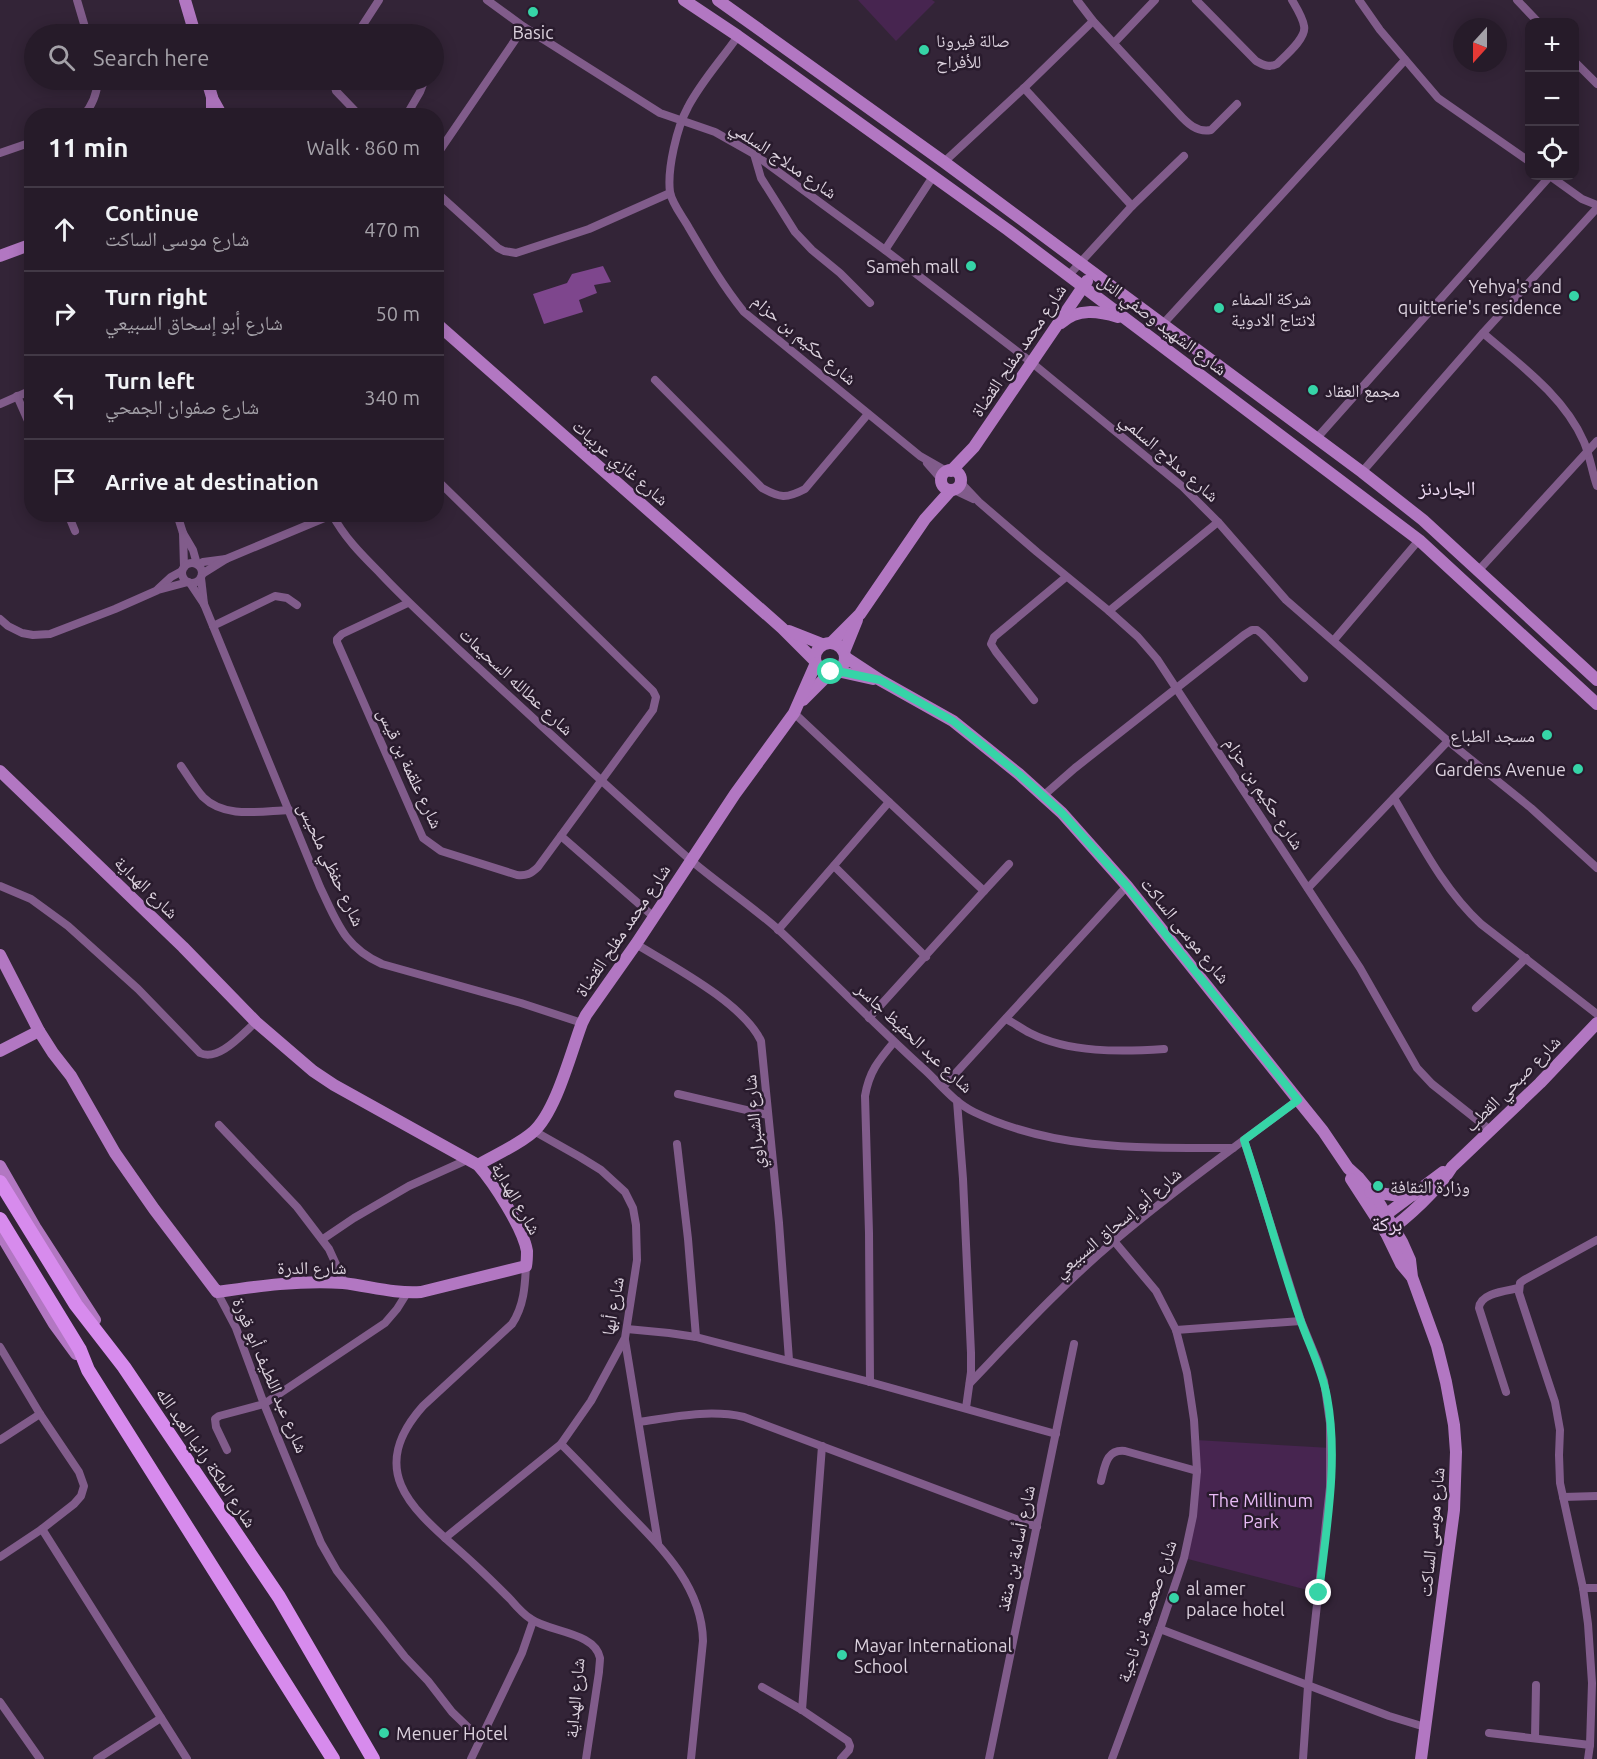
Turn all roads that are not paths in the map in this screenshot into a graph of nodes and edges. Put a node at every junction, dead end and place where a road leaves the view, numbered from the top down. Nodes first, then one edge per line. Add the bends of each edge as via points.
1 (77, 0) edge
2 (185, 0) edge
3 (378, 0) edge
4 (487, 0) edge
5 (684, 0) edge
6 (1077, 0) edge
7 (1155, 0) edge
8 (1196, 0) edge
9 (1292, 0) edge
10 (1359, 0) edge
11 (1517, 0) edge
12 (725, 2) edge
13 (1534, 18) edge
14 (1093, 21) junction
15 (84, 24) edge
16 (192, 24) edge
17 (364, 24) edge
18 (524, 27) junction
19 (738, 36) junction
20 (1114, 43) junction
21 (1405, 60) junction
22 (1579, 64) edge
23 (1597, 84) edge
24 (1024, 88) junction
25 (97, 90) edge
26 (210, 90) edge
27 (336, 90) edge
28 (421, 90) edge
29 (212, 97) junction
30 (1237, 104) dead end
31 (89, 108) edge
32 (212, 108) edge
33 (218, 108) edge
34 (352, 108) edge
35 (411, 108) edge
36 (682, 120) junction
37 (444, 144) edge
38 (24, 145) edge
39 (0, 153) edge
40 (754, 154) junction
41 (1184, 156) dead end
42 (1525, 159) edge
43 (944, 162) junction
44 (934, 176) junction
45 (1546, 180) edge
46 (1556, 180) edge
47 (670, 193) junction
48 (444, 199) edge
49 (1132, 206) junction
50 (1597, 206) edge
51 (24, 247) edge
52 (885, 250) junction
53 (0, 256) edge
54 (1080, 263) junction
55 (1093, 273) junction
56 (1069, 275) junction
57 (1083, 287) junction
58 (870, 303) dead end
59 (1126, 320) junction
60 (1162, 325) junction
61 (444, 330) edge
62 (1054, 330) junction
63 (1483, 333) junction
64 (1031, 362) junction
65 (655, 380) dead end
66 (24, 393) edge
67 (17, 396) junction
68 (0, 404) edge
69 (24, 412) edge
70 (868, 414) junction
71 (1316, 439) junction
72 (1597, 441) edge
73 (1588, 452) junction
74 (1362, 472) junction
75 (951, 480) junction
76 (444, 486) edge
77 (1597, 486) edge
78 (71, 522) edge
79 (180, 522) edge
80 (316, 522) edge
81 (338, 522) edge
82 (1218, 522) junction
83 (75, 531) dead end
84 (183, 533) junction
85 (1419, 540) junction
86 (226, 559) junction
87 (197, 564) junction
88 (183, 569) junction
89 (1478, 571) junction
90 (201, 576) junction
91 (1066, 577) junction
92 (189, 583) junction
93 (158, 590) junction
94 (408, 603) junction
95 (204, 604) junction
96 (297, 605) dead end
97 (1110, 610) junction
98 (860, 614) junction
99 (0, 619) edge
100 (213, 626) junction
101 (782, 628) junction
102 (1334, 640) junction
103 (827, 644) junction
104 (844, 655) junction
105 (815, 662) junction
106 (834, 672) junction
107 (1304, 678) dead end
108 (1596, 678) edge
109 (880, 680) junction
110 (1177, 689) junction
111 (1034, 699) dead end
112 (1597, 704) edge
113 (796, 709) junction
114 (1448, 741) junction
115 (181, 766) dead end
116 (0, 771) edge
117 (601, 782) junction
118 (1043, 796) junction
119 (1394, 798) junction
120 (889, 802) junction
121 (289, 810) junction
122 (561, 836) junction
123 (691, 860) junction
124 (1009, 864) dead end
125 (834, 866) junction
126 (1597, 868) edge
127 (0, 886) edge
128 (1127, 886) junction
129 (1308, 888) junction
130 (984, 891) junction
131 (654, 917) junction
132 (778, 930) junction
133 (636, 944) junction
134 (0, 955) edge
135 (926, 957) junction
136 (1526, 958) junction
137 (1476, 1008) dead end
138 (1597, 1014) edge
139 (869, 1018) junction
140 (1006, 1018) junction
141 (256, 1022) junction
142 (582, 1023) junction
143 (1597, 1023) edge
144 (39, 1031) junction
145 (23, 1039) junction
146 (0, 1040) edge
147 (894, 1042) junction
148 (1164, 1048) dead end
149 (0, 1051) edge
150 (943, 1087) junction
151 (678, 1094) dead end
152 (1298, 1100) junction
153 (957, 1101) junction
154 (768, 1115) junction
155 (219, 1125) dead end
156 (1490, 1130) junction
157 (534, 1131) junction
158 (1244, 1140) junction
159 (677, 1144) dead end
160 (1233, 1148) junction
161 (474, 1162) junction
162 (0, 1166) edge
163 (1452, 1167) junction
164 (1348, 1168) junction
165 (0, 1182) edge
166 (1370, 1192) junction
167 (1414, 1194) junction
168 (1382, 1218) junction
169 (0, 1219) edge
170 (1390, 1230) junction
171 (1, 1236) edge
172 (323, 1239) junction
173 (1597, 1240) edge
174 (1114, 1241) junction
175 (526, 1266) junction
176 (345, 1284) junction
177 (1519, 1288) junction
178 (217, 1292) junction
179 (407, 1293) junction
180 (1301, 1321) junction
181 (1176, 1330) junction
182 (626, 1334) junction
183 (696, 1337) junction
184 (1074, 1344) dead end
185 (0, 1347) edge
186 (789, 1360) junction
187 (124, 1367) junction
188 (88, 1370) junction
189 (870, 1382) junction
190 (970, 1383) junction
191 (1506, 1392) dead end
192 (264, 1404) junction
193 (966, 1408) junction
194 (40, 1414) junction
195 (639, 1422) junction
196 (1056, 1434) junction
197 (0, 1440) edge
198 (561, 1444) junction
199 (822, 1446) junction
200 (227, 1450) dead end
201 (1197, 1472) junction
202 (1101, 1481) dead end
203 (1597, 1496) edge
204 (1563, 1497) junction
205 (1037, 1527) junction
206 (42, 1529) junction
207 (446, 1538) junction
208 (658, 1544) junction
209 (0, 1557) edge
210 (1583, 1588) junction
211 (1597, 1588) edge
212 (532, 1621) junction
213 (1160, 1629) junction
214 (1536, 1685) dead end
215 (1308, 1686) junction
216 (762, 1687) dead end
217 (0, 1702) edge
218 (802, 1710) junction
219 (161, 1718) junction
220 (1425, 1727) junction
221 (1489, 1733) dead end
222 (1535, 1738) junction
223 (480, 1739) junction
224 (1590, 1745) junction
225 (40, 1759) edge
226 (97, 1759) edge
227 (187, 1759) edge
228 (333, 1759) edge
229 (373, 1759) edge
230 (471, 1759) edge
231 (586, 1759) edge
232 (691, 1759) edge
233 (842, 1759) edge
234 (989, 1759) edge
235 (1112, 1759) edge
236 (1303, 1759) edge
237 (1421, 1759) edge
238 (1588, 1759) edge

1 - 15 street
2 - 16 street
3 - 17 street
4 - 18 street, شارع مدلاج السلمي
5 - 19 street, شارع الشهيد وصفي التل
6 - 14 street
7 - 20 street
8 - 9 street via 1256,61 1266,66 1277,64 1304,34 1305,27
10 - 21 street
11 - 13 street
12 - 43 street, شارع الشهيد وصفي التل
14 - 20 street
14 - 24 street
18 - 36 street, شارع مدلاج السلمي via 660,112
18 - 37 street
19 - 36 street
19 - 44 street, شارع الشهيد وصفي التل
20 - 30 street via 1198,130 1211,129
21 - 42 street via 1445,104
21 - 60 street
22 - 23 street
24 - 43 street
24 - 49 street
25 - 31 street
26 - 29 street
27 - 34 street
28 - 35 street
29 - 32 street
29 - 33 street
36 - 40 street, شارع مدلاج السلمي via 715,132
36 - 47 street via 673,153
38 - 39 street
40 - 52 street, شارع مدلاج السلمي
40 - 58 street via 762,178 795,232
41 - 49 street
43 - 54 street, شارع الشهيد وصفي التل
44 - 52 street
44 - 56 street, شارع الشهيد وصفي التل
45 - 71 street
46 - 50 street
47 - 48 street via 590,229 516,253 498,248
47 - 70 street, شارع حكيم بن حزام via 744,312
49 - 54 street
50 - 63 street
51 - 53 street
52 - 64 street, شارع مدلاج السلمي
54 - 55 street, شارع الشهيد وصفي التل
54 - 56 street
55 - 57 street, شارع محمد مفلح القضاة
55 - 60 street, شارع الشهيد وصفي التل
56 - 57 street, شارع الشهيد وصفي التل
57 - 59 street, شارع الشهيد وصفي التل
57 - 62 street, شارع محمد مفلح القضاة
59 - 62 street via 1098,312 1081,313
59 - 85 street, شارع الشهيد وصفي التل
60 - 71 street, شارع الشهيد وصفي التل
61 - 101 street, شارع غازي عربيات
62 - 64 street, شارع محمد مفلح القضاة
63 - 73 street via 1563,407
63 - 74 street
64 - 75 street, شارع محمد مفلح القضاة
64 - 82 street, شارع مدلاج السلمي via 1183,487
65 - 70 street via 762,488 776,496 792,496 805,489
66 - 67 street
67 - 68 street
67 - 69 street
70 - 75 street, شارع حكيم بن حزام
71 - 74 street, شارع الشهيد وصفي التل
72 - 73 street
73 - 77 street
73 - 89 street
74 - 89 street, شارع الشهيد وصفي التل via 1423,520
75 - 91 street, شارع حكيم بن حزام
75 - 98 street, شارع محمد مفلح القضاة
76 - 117 street, شارع علقمة بن قيس via 656,697 653,710
78 - 83 street
79 - 84 street
80 - 86 street
81 - 94 street, شارع عطالله السحيمات via 357,550
82 - 97 street
82 - 102 street, شارع مدلاج السلمي via 1279,593
84 - 87 street
84 - 88 street
85 - 102 street
85 - 112 street, شارع الشهيد وصفي التل
86 - 87 street
86 - 90 street
87 - 88 street via 188,563
87 - 90 street
88 - 92 street via 183,578
88 - 93 street
89 - 108 street, شارع الشهيد وصفي التل
90 - 92 street
90 - 95 street, شارع حفظي ملحيس
91 - 97 street, شارع حكيم بن حزام
91 - 111 street via 994,637 992,644
92 - 93 street
92 - 95 street, شارع حفظي ملحيس
93 - 99 street via 50,634 22,633
94 - 117 street, شارع عطالله السحيمات
94 - 122 street, شارع علقمة بن قيس via 342,634 337,642 423,838 441,851 525,876 538,867
95 - 100 street, شارع حفظي ملحيس
96 - 100 street via 275,596
97 - 110 street, شارع حكيم بن حزام via 1138,637
98 - 103 street, شارع محمد مفلح القضاة
98 - 104 street, شارع محمد مفلح القضاة
100 - 121 street, شارع حفظي ملحيس
101 - 103 street, شارع غازي عربيات
101 - 105 street, شارع غازي عربيات
102 - 114 street, شارع مدلاج السلمي
103 - 104 street via 839,646
103 - 105 street via 816,650
104 - 106 street via 843,665
104 - 109 street, شارع موسى الساكت
105 - 106 street via 821,669
105 - 113 street, شارع محمد مفلح القضاة
106 - 109 street, شارع موسى الساكت
106 - 113 street, شارع محمد مفلح القضاة
107 - 110 street via 1262,633 1252,630
109 - 118 street, شارع موسى الساكت via 953,721
110 - 118 street
110 - 129 street, شارع حكيم بن حزام
113 - 120 street
113 - 123 street, شارع محمد مفلح القضاة
114 - 119 street
114 - 126 street, شارع مدلاج السلمي
115 - 121 street via 214,806 239,812
116 - 141 street, شارع الهداية via 183,946
117 - 122 street, شارع علقمة بن قيس
117 - 123 street, شارع عطالله السحيمات
118 - 128 street, شارع موسى الساكت
119 - 129 street
119 - 136 street via 1466,910
120 - 125 street
120 - 130 street
121 - 142 street, شارع حفظي ملحيس via 334,917 360,953 382,964
122 - 131 street
123 - 131 street, شارع محمد مفلح القضاة
123 - 132 street, شارع عبد الحفيظ جاسر
124 - 130 street
125 - 132 street
125 - 135 street
127 - 141 street via 54,914 200,1053 215,1055
128 - 140 street
128 - 152 street, شارع موسى الساكت
129 - 156 street, شارع حكيم بن حزام via 1418,1068
130 - 135 street
131 - 133 street, شارع محمد مفلح القضاة
132 - 139 street, شارع عبد الحفيظ جاسر
133 - 142 street, شارع محمد مفلح القضاة
133 - 154 street, شارع الشبراوي via 703,986 750,1022 762,1047
134 - 144 street, شارع عبد اللطيف أبو قورة
135 - 139 street
136 - 137 street
136 - 138 street
139 - 147 street, شارع عبد الحفيظ جاسر
140 - 148 street via 1031,1034 1073,1046 1128,1051
140 - 150 street
141 - 161 street, شارع الهداية via 322,1078
142 - 157 street, شارع محمد مفلح القضاة via 551,1106
143 - 156 street, شارع صبحي القطب
144 - 145 street
144 - 178 street, شارع عبد اللطيف أبو قورة via 71,1076 115,1154
145 - 146 street
145 - 149 street
147 - 150 street, شارع عبد الحفيظ جاسر
147 - 189 street via 868,1080 865,1096
150 - 153 street, شارع عبد الحفيظ جاسر
151 - 154 street
152 - 158 street, شارع أبو إسحاق السبيعي
152 - 164 street, شارع موسى الساكت
153 - 160 street, شارع عبد الحفيظ جاسر via 991,1119 1049,1138 1093,1144
153 - 190 street
154 - 186 street, شارع الشبراوي
155 - 172 street
156 - 163 street, شارع صبحي القطب
157 - 161 street, شارع محمد مفلح القضاة
157 - 182 street, شارع أبها via 601,1170 625,1192 633,1208 637,1260
158 - 160 street, شارع أبو إسحاق السبيعي
158 - 180 street
159 - 183 street
160 - 174 street, شارع أبو إسحاق السبيعي
161 - 172 street via 408,1186
161 - 175 street, شارع الهداية via 489,1178 517,1226 527,1252
162 - 187 street
163 - 167 street, شارع صبحي القطب
163 - 170 street, شارع صبحي القطب via 1435,1189
164 - 166 street, شارع موسى الساكت
164 - 168 street, شارع موسى الساكت via 1352,1181
165 - 187 main road, شارع الملكة رانيا العبد الله via 76,1305
166 - 167 street
166 - 168 street, شارع موسى الساكت
167 - 168 street, شارع صبحي القطب
168 - 170 street, شارع موسى الساكت
169 - 188 main road via 80,1350
170 - 220 street, شارع موسى الساكت via 1440,1355 1456,1452 1454,1510
171 - 188 street via 54,1324
172 - 176 street
173 - 177 street via 1524,1280
174 - 181 street, شارع صعصعة بن ناجية via 1156,1291
174 - 190 street, شارع أبو إسحاق السبيعي
175 - 179 street, شارع الدرة
175 - 207 street, شارع الهداية via 522,1303 512,1324 423,1406 403,1434 398,1449 398,1479 410,1502
176 - 178 street, شارع الدرة via 282,1284
176 - 179 street, شارع الدرة
177 - 191 street via 1488,1296 1479,1303
177 - 204 street via 1555,1402
178 - 192 street, شارع عبد اللطيف أبو قورة via 236,1328
179 - 192 street via 385,1323
180 - 181 street
180 - 215 street via 1324,1381 1331,1448
181 - 201 street, شارع صعصعة بن ناجية via 1194,1420
182 - 183 street
182 - 195 street
182 - 198 street, شارع أبها via 591,1401
183 - 186 street
184 - 196 street, شارع أسامة بن منقذ
185 - 194 street
186 - 189 street
187 - 229 main road, شارع الملكة رانيا العبد الله via 279,1597
188 - 228 main road
189 - 193 street
190 - 193 street
192 - 200 street via 214,1419
192 - 223 street, شارع عبد اللطيف أبو قورة via 321,1543 337,1571 405,1657
193 - 196 street
194 - 197 street
194 - 206 street via 84,1486 79,1499
195 - 199 street via 695,1414 730,1414
195 - 208 street
196 - 205 street, شارع أسامة بن منقذ
198 - 207 street, شارع أبها
198 - 208 street
199 - 205 street
199 - 218 street
201 - 202 street via 1118,1451 1107,1459
201 - 213 street, شارع صعصعة بن ناجية via 1184,1558
203 - 204 street
204 - 210 street
205 - 234 street, شارع أسامة بن منقذ
206 - 209 street
206 - 219 street
207 - 212 street, شارع الهداية
208 - 232 street via 697,1603 703,1627
210 - 211 street
210 - 224 street via 1592,1683
212 - 223 street via 522,1653
212 - 231 street, شارع الهداية via 581,1638 597,1650 599,1672
213 - 215 street
213 - 235 street, شارع صعصعة بن ناجية
214 - 222 street
215 - 220 street
215 - 236 street
216 - 218 street
217 - 225 street
218 - 233 street via 848,1741 849,1750
219 - 226 street
219 - 227 street
220 - 237 street, شارع موسى الساكت
221 - 222 street
222 - 224 street
223 - 230 street
224 - 238 street

